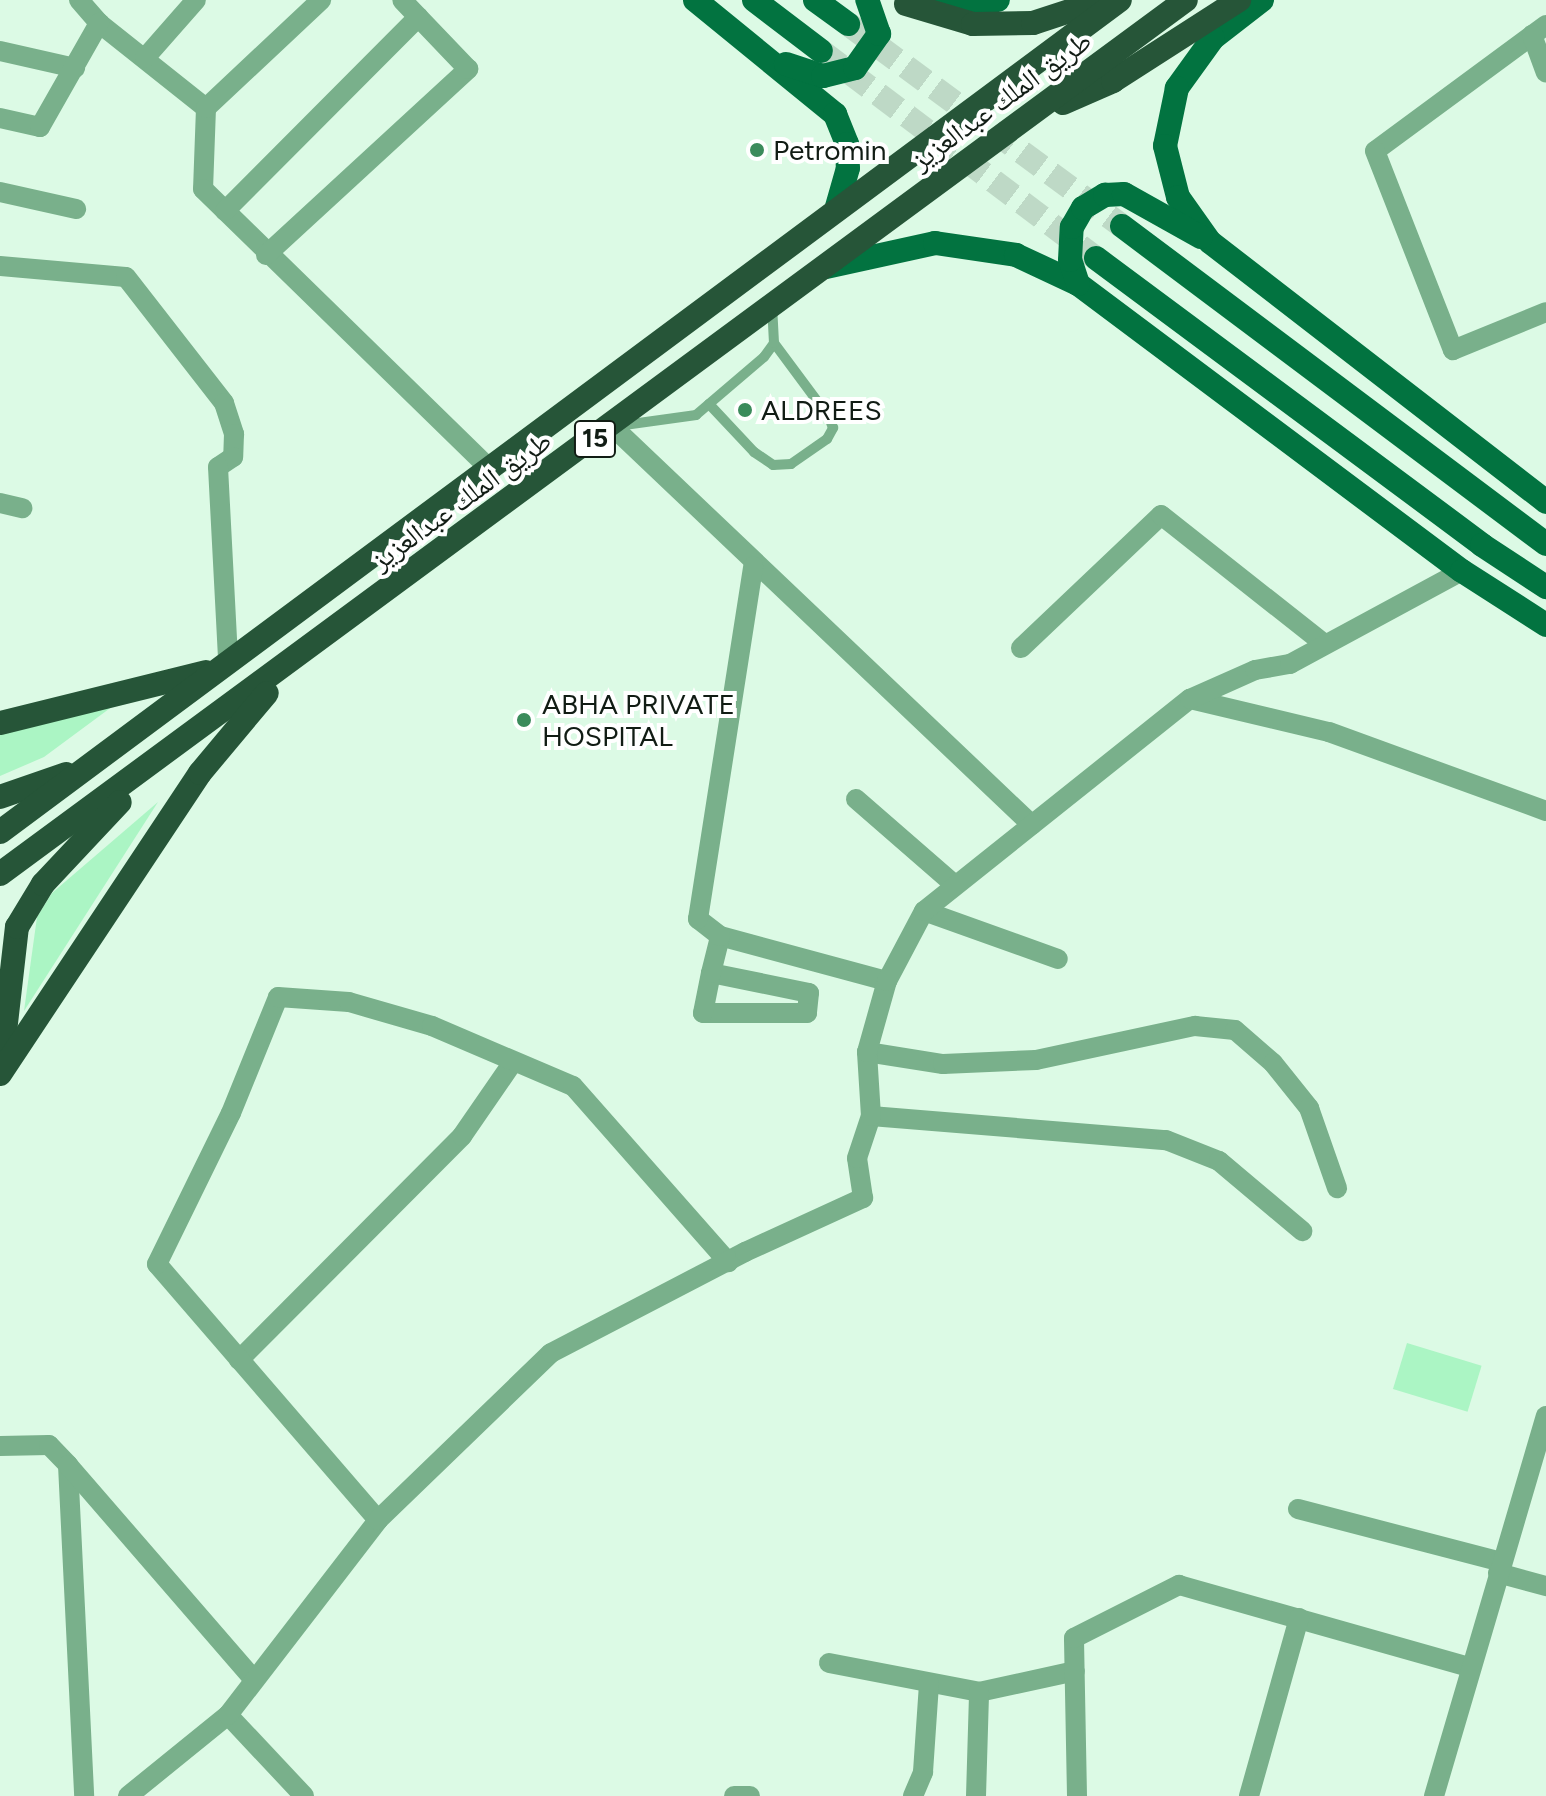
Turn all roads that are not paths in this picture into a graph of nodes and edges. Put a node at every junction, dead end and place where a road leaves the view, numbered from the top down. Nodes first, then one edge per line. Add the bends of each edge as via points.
1 (79, 0) edge
2 (196, 0) edge
3 (321, 0) edge
4 (402, 0) edge
5 (695, 0) edge
6 (754, 0) edge
7 (815, 0) edge
8 (867, 0) edge
9 (998, 0) edge
10 (1103, 0) edge
11 (1120, 0) edge
12 (1186, 0) edge
13 (1239, 0) edge
14 (1262, 0) edge
15 (902, 2) edge
16 (418, 17) junction
17 (99, 23) junction
18 (848, 24) tunnel mouth
19 (1539, 30) edge
20 (0, 51) edge
21 (821, 51) tunnel mouth
22 (145, 58) junction
23 (773, 59) junction
24 (75, 68) junction
25 (1546, 73) edge
26 (206, 108) junction
27 (0, 118) edge
28 (1024, 119) junction
29 (0, 192) edge
30 (76, 209) dead end
31 (836, 210) junction
32 (225, 211) junction
33 (1122, 226) tunnel mouth
34 (1210, 242) junction
35 (266, 255) junction
36 (1096, 258) tunnel mouth
37 (0, 266) edge
38 (826, 267) junction
39 (1078, 284) junction
40 (772, 309) junction
41 (1546, 312) edge
42 (774, 343) junction
43 (709, 404) junction
44 (612, 426) junction
45 (489, 468) junction
46 (1546, 502) edge
47 (0, 503) edge
48 (22, 508) dead end
49 (1546, 544) edge
50 (753, 566) junction
51 (1462, 571) junction
52 (1546, 587) edge
53 (1546, 625) edge
54 (1323, 643) junction
55 (1021, 648) dead end
56 (295, 661) junction
57 (224, 664) junction
58 (1190, 699) junction
59 (0, 723) edge
60 (156, 763) junction
61 (91, 765) junction
62 (0, 797) edge
63 (856, 799) dead end
64 (1546, 811) edge
65 (1032, 825) junction
66 (0, 832) edge
67 (0, 874) edge
68 (955, 885) junction
69 (924, 911) junction
70 (720, 936) junction
71 (1058, 959) dead end
72 (711, 973) junction
73 (887, 981) junction
74 (867, 1052) junction
75 (513, 1062) junction
76 (0, 1073) edge
77 (871, 1116) junction
78 (1337, 1188) dead end
79 (1302, 1231) dead end
80 (728, 1262) junction
81 (239, 1360) junction
82 (1546, 1416) edge
83 (0, 1446) edge
84 (68, 1465) junction
85 (1298, 1509) dead end
86 (378, 1520) junction
87 (1499, 1567) junction
88 (1546, 1586) edge
89 (1299, 1618) junction
90 (829, 1663) dead end
91 (1468, 1667) junction
92 (1075, 1671) junction
93 (254, 1680) junction
94 (929, 1683) junction
95 (979, 1692) junction
96 (228, 1715) junction
97 (84, 1796) edge
98 (128, 1796) edge
99 (304, 1796) edge
100 (734, 1796) edge
101 (750, 1796) edge
102 (913, 1796) edge
103 (976, 1796) edge
104 (1077, 1796) edge
105 (1249, 1796) edge
106 (1434, 1796) edge

1 - 17 street
2 - 22 street
3 - 26 street
4 - 16 street
5 - 23 main road
6 - 21 main road
7 - 18 main road
8 - 23 main road via 879,34 855,68 823,76
9 - 15 main road
10 - 15 highway via 1033,23 973,24
11 - 31 highway, طريق الملك عبدالعزيز / 15
12 - 28 highway, طريق الملك عبدالعزيز / 15
13 - 28 highway via 1113,81
14 - 34 main road via 1213,38 1177,88 1165,146 1178,197
16 - 32 street
16 - 35 street via 468,69
17 - 22 street
17 - 24 street
19 - 25 street
19 - 41 street via 1375,151 1453,350
20 - 24 street
22 - 26 street
23 - 31 main road via 835,114 847,144 848,168
24 - 27 street via 40,127
26 - 32 street via 203,189
28 - 38 highway, طريق الملك عبدالعزيز / 15
29 - 30 street
31 - 45 highway, طريق الملك عبدالعزيز / 15
32 - 35 street
33 - 49 main road
34 - 39 main road via 1124,194 1105,195 1083,208 1072,227 1070,260
34 - 46 main road
35 - 45 street
36 - 52 main road via 1469,536
37 - 57 street via 126,277 224,403 234,434 233,457 218,467
38 - 39 main road via 935,243 1016,255
38 - 40 highway, طريق الملك عبدالعزيز / 15
39 - 51 main road
40 - 42 lane
40 - 44 highway, طريق الملك عبدالعزيز / 15
42 - 43 lane
42 - 43 lane via 829,417 833,428 827,439 791,464 773,465
43 - 44 lane via 696,415
44 - 50 street
44 - 56 highway, طريق الملك عبدالعزيز / 15
45 - 57 highway, طريق الملك عبدالعزيز / 15
47 - 48 street
50 - 65 street
50 - 70 street via 698,919
51 - 53 main road
51 - 54 street
54 - 55 street via 1161,515
54 - 58 street via 1290,664 1255,670
56 - 60 highway, طريق الملك عبدالعزيز / 15
56 - 76 highway via 200,773
57 - 59 highway
57 - 61 highway, طريق الملك عبدالعزيز / 15
58 - 64 street via 1329,732
58 - 65 street
60 - 67 highway, طريق الملك عبدالعزيز / 15
60 - 76 highway via 43,884 17,927
61 - 62 highway
61 - 66 highway, طريق الملك عبدالعزيز / 15
63 - 68 street
65 - 68 street
68 - 69 street
69 - 71 street
69 - 73 street
70 - 72 street
70 - 73 street
72 - 72 street via 809,993 807,1013 703,1013
73 - 74 street
74 - 77 street
74 - 78 street via 943,1064 1036,1060 1195,1026 1235,1030 1273,1063 1309,1108
75 - 80 street via 573,1086
75 - 81 street via 462,1136
75 - 81 street via 432,1026 349,1002 278,997 231,1113 157,1264
77 - 79 street via 1166,1140 1219,1161
77 - 80 street via 857,1158 863,1198
80 - 86 street via 551,1353
81 - 86 street
82 - 87 street
83 - 84 street via 49,1445
84 - 93 street
84 - 97 street
85 - 87 street
86 - 93 street
87 - 88 street
87 - 91 street
89 - 91 street
89 - 92 street via 1179,1585 1074,1638
89 - 105 street
90 - 94 street
91 - 106 street
92 - 95 street
92 - 104 street
93 - 96 street
94 - 95 street
94 - 102 street via 923,1772
95 - 103 street
96 - 98 street
96 - 99 street
100 - 101 street

